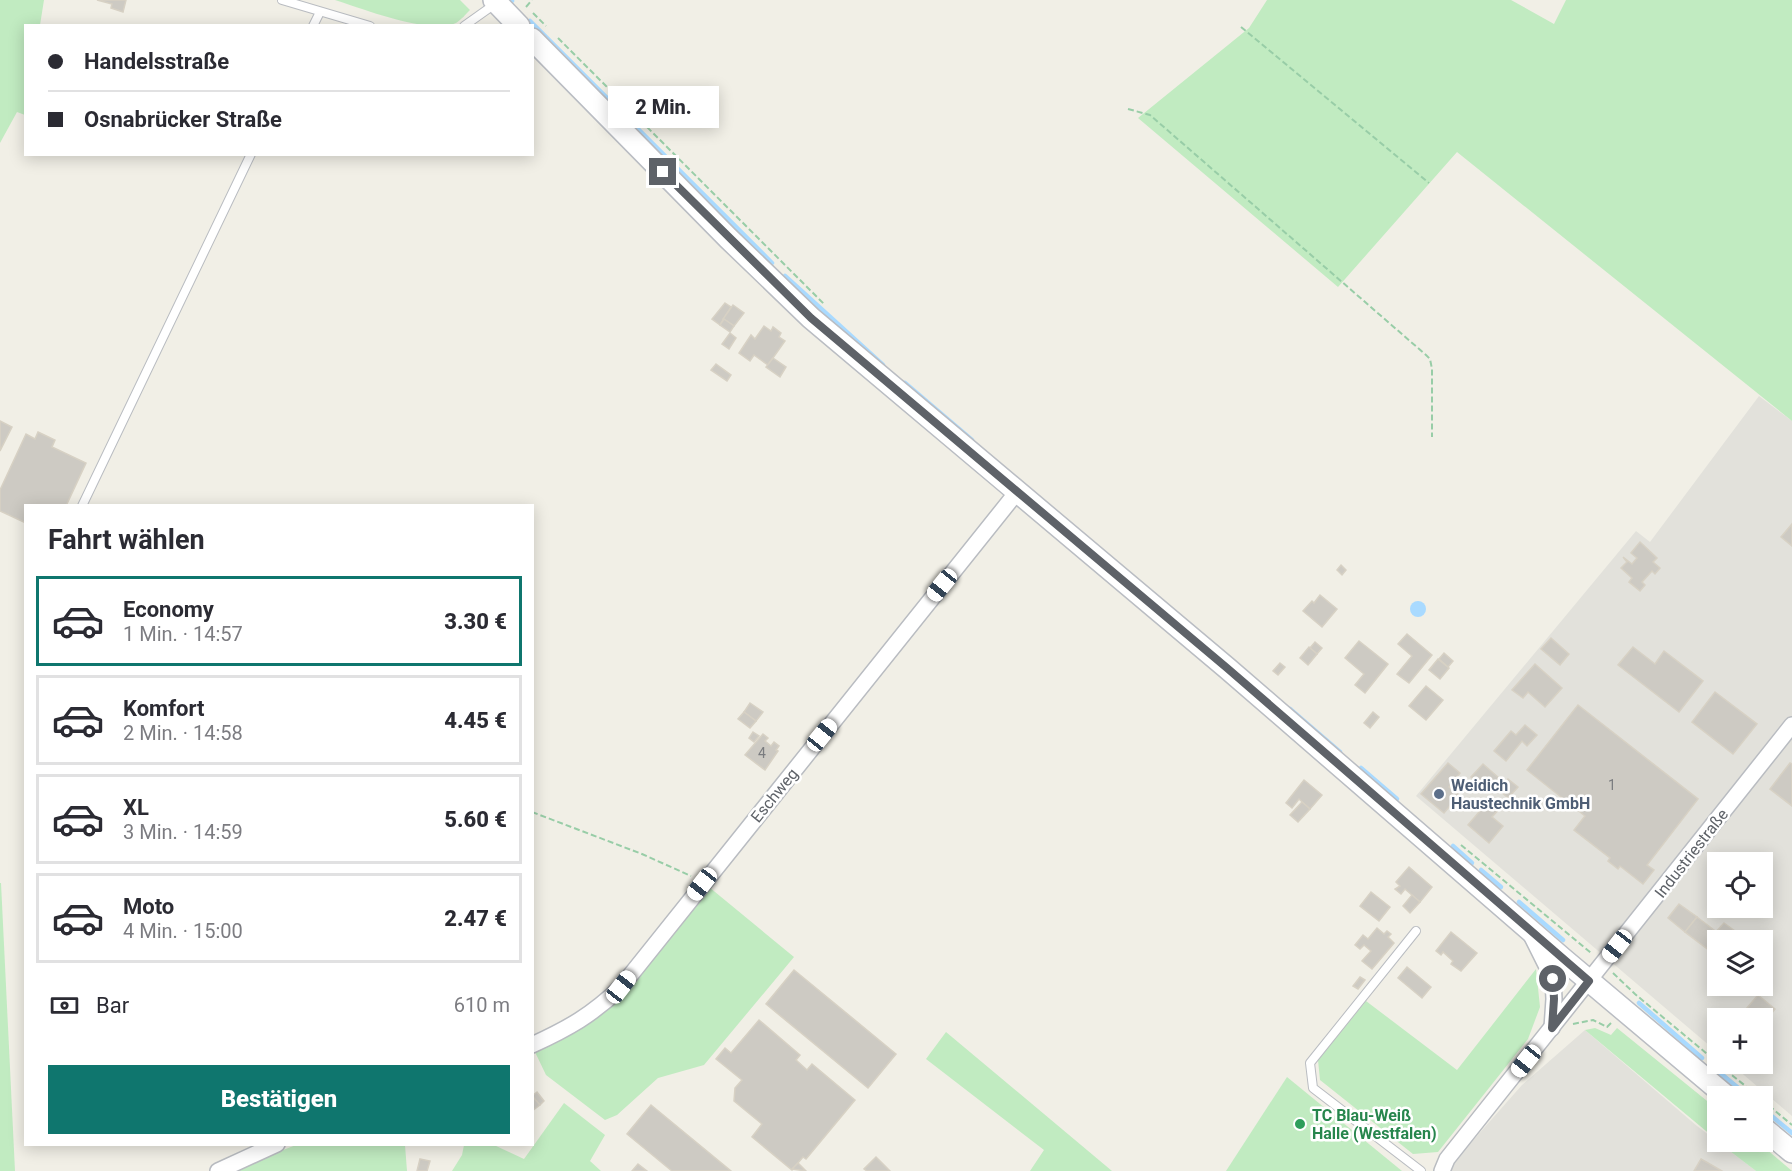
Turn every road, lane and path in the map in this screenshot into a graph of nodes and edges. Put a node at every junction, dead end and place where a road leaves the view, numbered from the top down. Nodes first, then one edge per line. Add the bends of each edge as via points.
1 (282, 0) edge
2 (520, 0) edge
3 (495, 1) edge
4 (320, 12) junction
5 (314, 24) edge
6 (363, 24) edge
7 (466, 24) edge
8 (517, 24) edge
9 (1241, 27) dead end
10 (534, 41) edge
11 (1128, 109) dead end
12 (250, 156) edge
13 (1429, 183) dead end
14 (827, 307) dead end
15 (1432, 436) dead end
16 (1017, 492) junction
17 (83, 504) edge
18 (1792, 725) edge
19 (534, 813) edge
20 (1458, 843) dead end
21 (702, 884) junction
22 (1525, 926) junction
23 (1416, 931) dead end
24 (1603, 963) junction
25 (1589, 981) junction
26 (1611, 1022) dead end
27 (1552, 1028) junction
28 (534, 1044) edge
29 (1707, 1054) edge
30 (1731, 1074) edge
31 (1714, 1086) edge
32 (1746, 1086) edge
33 (1773, 1109) edge
34 (1792, 1125) edge
35 (1773, 1136) edge
36 (273, 1146) edge
37 (1792, 1152) edge
38 (218, 1171) edge
39 (1421, 1171) edge
40 (1442, 1171) edge

1 - 4 lane
2 - 14 path
3 - 7 lane
3 - 8 main road
4 - 5 lane
4 - 6 lane
9 - 13 path
10 - 16 main road via 811,318
11 - 15 path via 1150,115 1430,359
12 - 17 lane
16 - 21 street, Eschweg
16 - 22 main road
18 - 24 street, Industriestraße
19 - 21 path via 660,861
20 - 24 path
21 - 28 street, Eschweg via 621,987 574,1025
22 - 25 main road
22 - 27 street via 1553,979
23 - 39 lane via 1310,1063 1313,1088
24 - 25 street, Industriestraße
24 - 29 path
25 - 27 street, Industriestraße
25 - 31 main road
26 - 27 path via 1607,1027 1593,1020
27 - 40 street, Industriestraße via 1447,1159
30 - 32 path
33 - 34 path
35 - 37 main road
36 - 38 street

